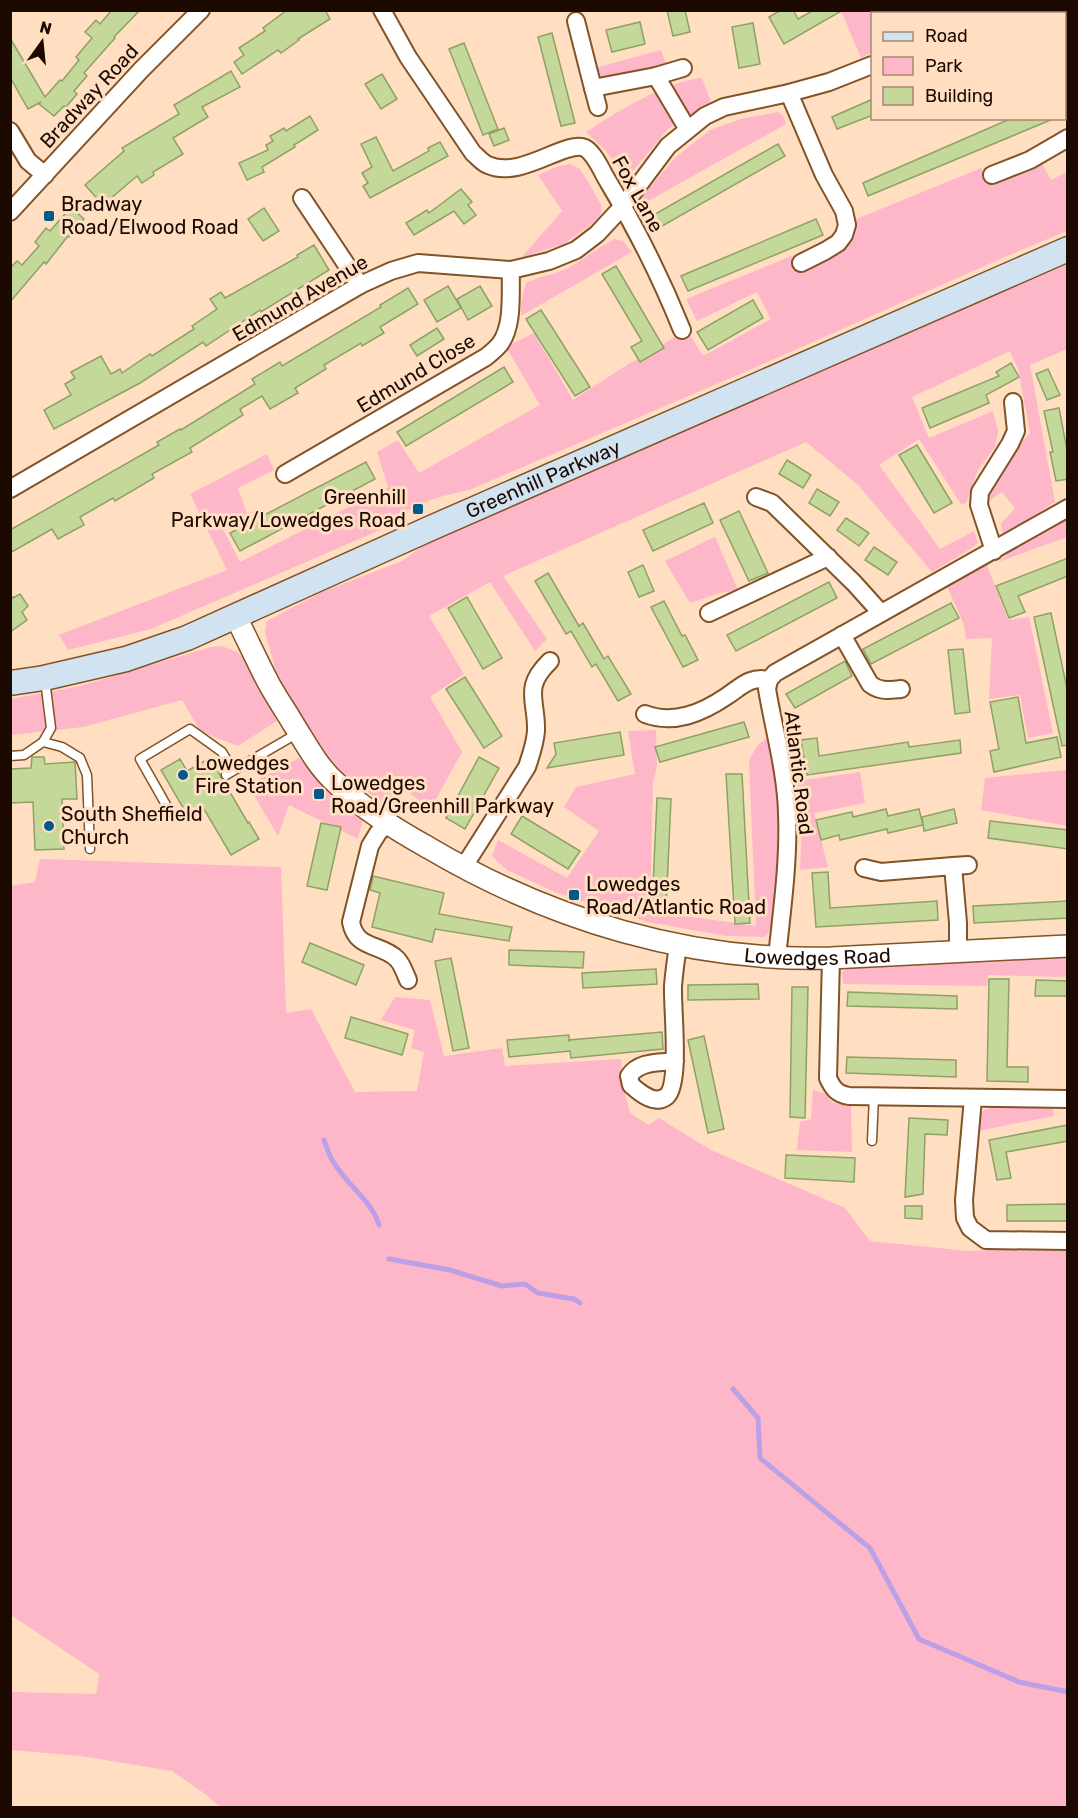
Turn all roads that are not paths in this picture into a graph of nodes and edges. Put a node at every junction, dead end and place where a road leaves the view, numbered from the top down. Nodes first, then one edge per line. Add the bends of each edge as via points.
1 (201, 10) edge
2 (382, 10) edge
3 (576, 21) dead end
4 (871, 66) edge
5 (683, 68) dead end
6 (656, 76) junction
7 (593, 88) junction
8 (789, 93) junction
9 (598, 107) dead end
10 (687, 128) junction
11 (10, 131) edge
12 (1068, 138) edge
13 (45, 175) junction
14 (992, 175) dead end
15 (302, 198) dead end
16 (623, 206) junction
17 (10, 212) edge
18 (1068, 249) edge
19 (801, 263) dead end
20 (512, 270) junction
21 (360, 285) junction
22 (682, 330) dead end
23 (1013, 402) dead end
24 (285, 474) dead end
25 (10, 489) edge
26 (756, 497) dead end
27 (1068, 508) edge
28 (994, 551) junction
29 (828, 557) junction
30 (709, 613) dead end
31 (880, 613) junction
32 (237, 617) junction
33 (842, 634) junction
34 (550, 661) dead end
35 (44, 678) junction
36 (769, 680) junction
37 (10, 683) edge
38 (901, 689) dead end
39 (645, 714) dead end
40 (299, 732) junction
41 (43, 742) junction
42 (10, 756) edge
43 (173, 817) dead end
44 (387, 823) junction
45 (90, 849) dead end
46 (463, 868) junction
47 (864, 868) dead end
48 (678, 945) junction
49 (1068, 946) edge
50 (958, 951) junction
51 (777, 957) junction
52 (831, 958) junction
53 (408, 980) dead end
54 (675, 1061) dead end
55 (874, 1096) junction
56 (973, 1098) junction
57 (1068, 1099) edge
58 (872, 1141) dead end
59 (1067, 1242) edge

1 - 13 street, Bradway Road
2 - 16 street, Fox Lane via 408,57 473,153 487,165 503,169 521,167 574,146 585,148
3 - 7 street
4 - 8 street, Edmund Avenue
5 - 6 street
6 - 7 street
6 - 10 street
7 - 9 street
8 - 10 street, Edmund Avenue via 724,106
8 - 19 street via 847,225 838,243
10 - 16 street, Edmund Avenue via 668,146
11 - 13 street via 28,161
12 - 14 street via 1030,160
13 - 17 street, Bradway Road
15 - 21 street
16 - 20 street, Edmund Avenue via 576,250
16 - 22 street, Fox Lane
18 - 32 main road, Greenhill Parkway via 430,528
20 - 21 street, Edmund Avenue via 418,263
20 - 24 street, Edmund Close via 506,332 486,357
21 - 25 street, Edmund Avenue
23 - 28 street via 1016,431 980,492 979,506
26 - 29 street via 772,503
27 - 28 street
28 - 31 street
29 - 30 street
29 - 31 street
31 - 33 street
32 - 35 main road, Greenhill Parkway via 126,659
32 - 40 street, Lowedges Road via 269,684
33 - 36 street
33 - 38 street via 870,684 886,691
34 - 46 street via 539,671 532,692 536,730 527,767
35 - 37 main road, Greenhill Parkway
35 - 41 lane via 51,728
36 - 39 street via 751,680 717,703 686,717 655,718
36 - 51 street, Atlantic Road via 767,689 787,811
40 - 43 lane via 230,772 222,752 190,729 140,759
40 - 44 street, Lowedges Road via 332,780
41 - 42 lane via 24,755
41 - 45 lane via 80,758 87,775
44 - 46 street, Lowedges Road
44 - 53 street via 370,846 351,922 352,932 358,939 396,957
46 - 48 street, Lowedges Road via 595,924
47 - 50 street via 880,872 961,865
48 - 51 street, Lowedges Road
48 - 54 street via 673,986
49 - 50 street, Lowedges Road
50 - 52 street, Lowedges Road
51 - 52 street, Lowedges Road
52 - 55 street via 828,1078 839,1094
55 - 56 street
55 - 58 lane
56 - 57 street
56 - 59 street via 964,1200 970,1228 986,1240

